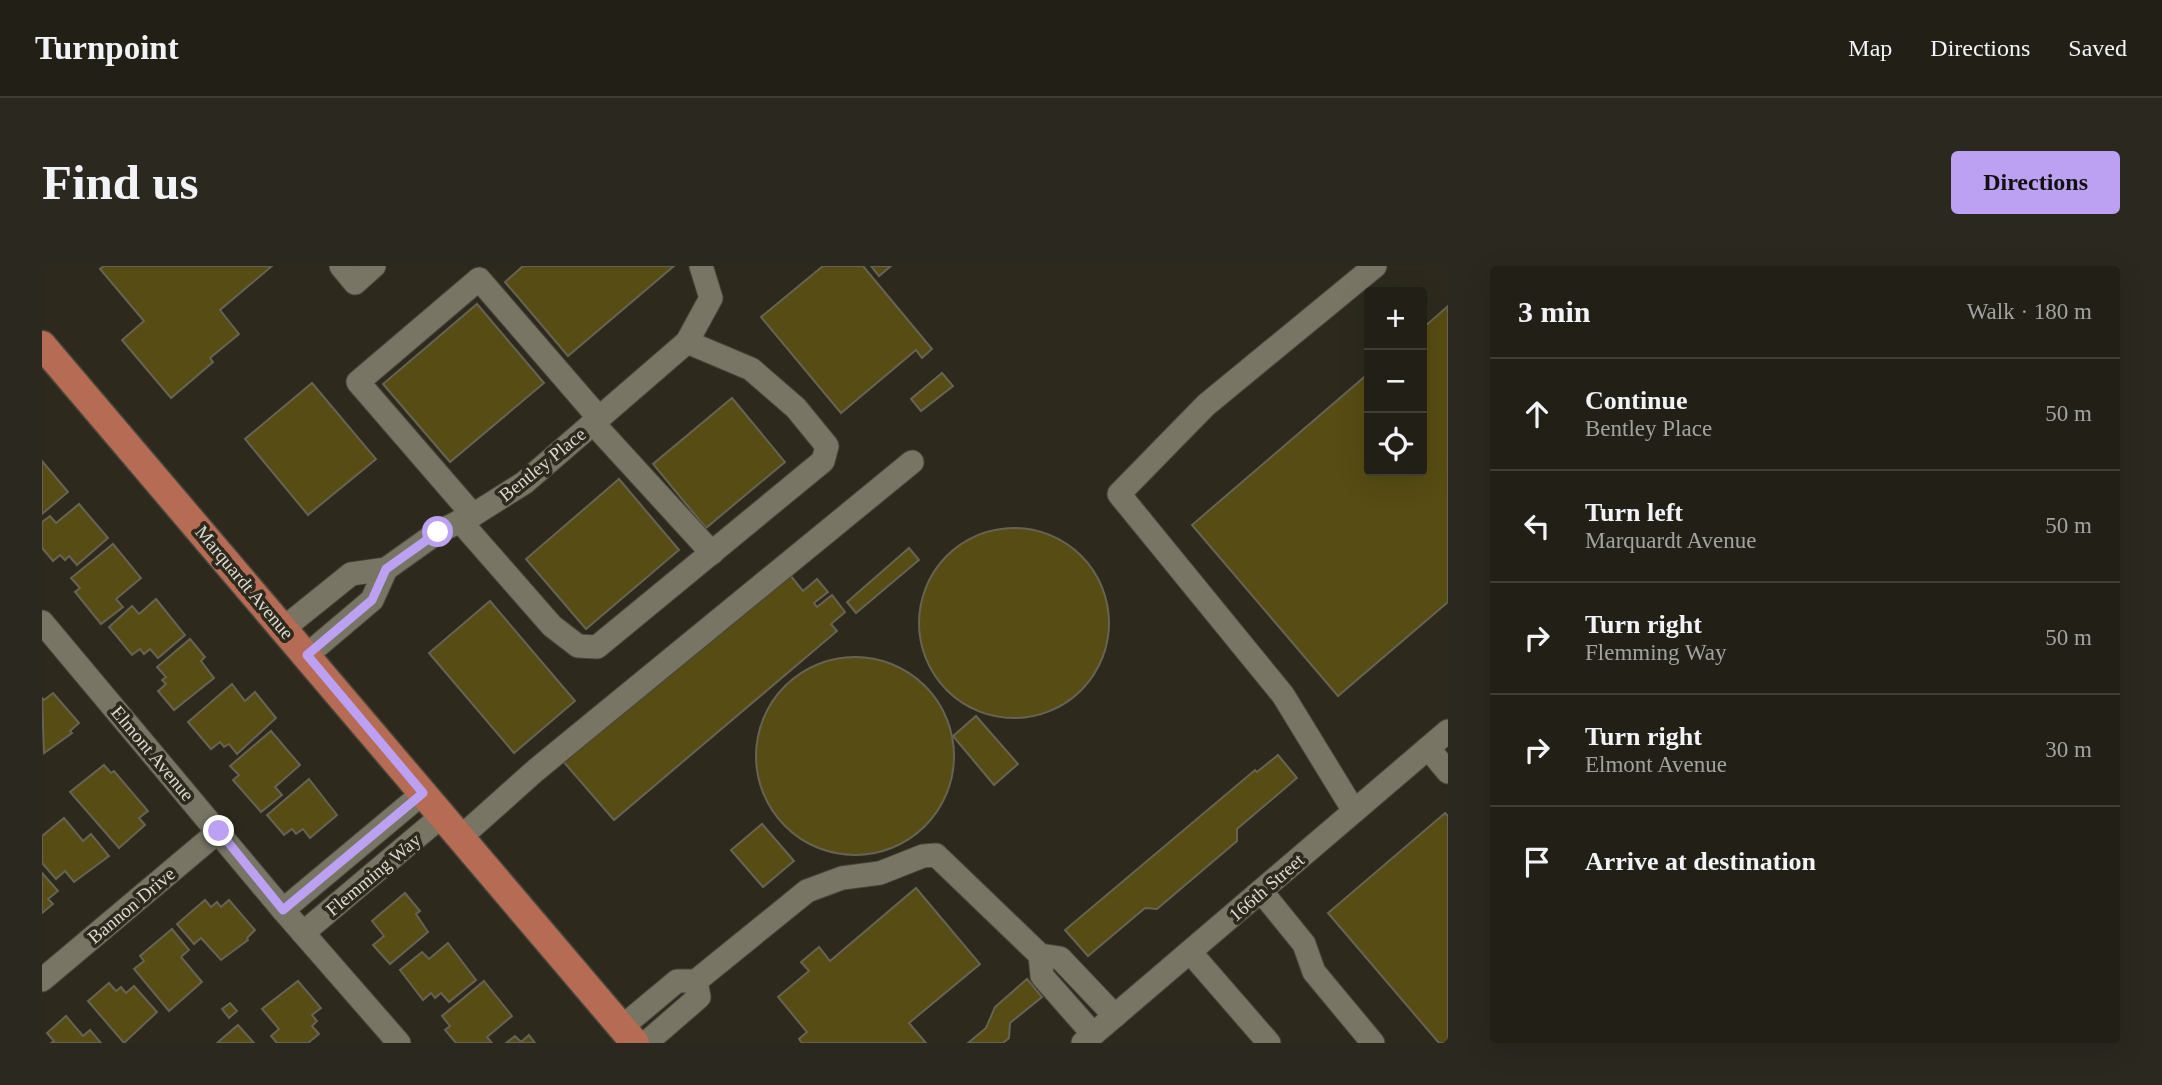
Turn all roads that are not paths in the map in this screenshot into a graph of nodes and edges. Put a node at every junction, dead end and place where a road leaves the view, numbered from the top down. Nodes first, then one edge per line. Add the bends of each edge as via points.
1 (341, 266) edge
2 (374, 266) edge
3 (701, 266) edge
4 (1375, 266) edge
5 (487, 272) edge
6 (43, 339) edge
7 (688, 342) junction
8 (596, 420) junction
9 (912, 462) dead end
10 (466, 518) junction
11 (712, 553) junction
12 (386, 569) junction
13 (42, 622) edge
14 (284, 628) junction
15 (307, 655) junction
16 (1448, 731) edge
17 (1428, 748) junction
18 (1448, 772) edge
19 (423, 793) junction
20 (1354, 811) junction
21 (443, 815) junction
22 (219, 831) junction
23 (461, 837) junction
24 (1261, 891) junction
25 (283, 910) junction
26 (303, 933) junction
27 (1190, 952) junction
28 (1040, 955) junction
29 (42, 979) edge
30 (696, 981) junction
31 (1115, 1016) junction
32 (629, 1035) edge
33 (1088, 1039) edge
34 (393, 1041) edge
35 (646, 1043) edge
36 (1269, 1043) edge
37 (1373, 1043) edge

1 - 2 street via 355,283
3 - 7 street via 711,298
4 - 20 street via 1206,405 1119,494 1283,695
5 - 8 street
5 - 10 street via 358,382
6 - 14 main road, Marquardt Avenue
7 - 8 street, Bentley Place
7 - 11 street via 751,369 796,408 827,446 823,461
8 - 10 street, Bentley Place via 524,482
8 - 11 street
9 - 23 street
10 - 11 street via 552,626 578,646 597,647
10 - 12 street, Bentley Place
12 - 14 street, Bentley Place via 351,574
12 - 15 street, Bentley Place via 372,600
13 - 22 street, Elmont Avenue
14 - 15 main road, Marquardt Avenue
15 - 19 main road, Marquardt Avenue
16 - 17 street, 166th Street
17 - 18 street
17 - 20 street, 166th Street
19 - 21 main road, Marquardt Avenue
19 - 25 street, Flemming Way
20 - 24 street, 166th Street
21 - 23 main road, Marquardt Avenue
21 - 26 street, Flemming Way
22 - 25 street, Elmont Avenue
22 - 29 street, Bannon Drive
23 - 32 main road, Marquardt Avenue
24 - 27 street, 166th Street
24 - 37 street via 1304,944 1314,972
25 - 26 street, Elmont Avenue
26 - 34 street, Elmont Avenue
27 - 31 street, 166th Street
27 - 36 street
28 - 30 street via 936,855 807,891
28 - 31 street via 1060,958
28 - 33 street via 1042,976
30 - 32 street via 677,981
30 - 35 street via 699,997
31 - 33 street, 166th Street

